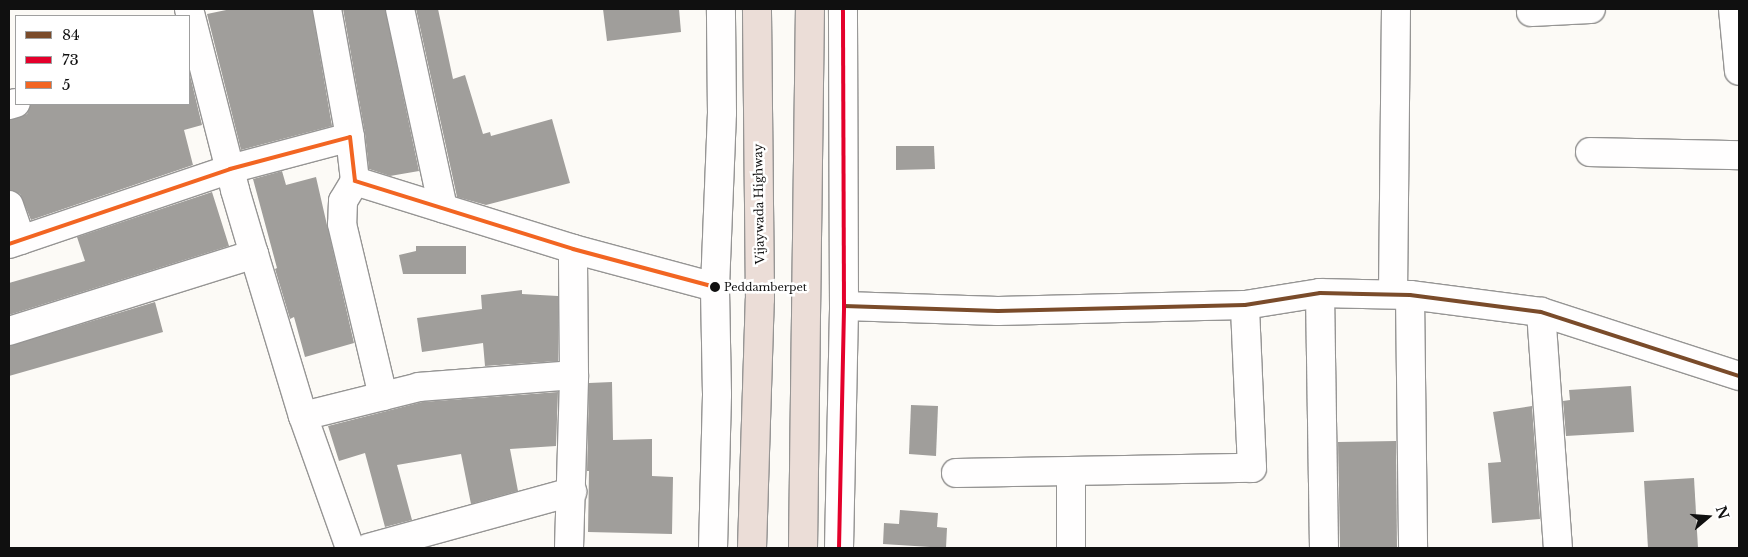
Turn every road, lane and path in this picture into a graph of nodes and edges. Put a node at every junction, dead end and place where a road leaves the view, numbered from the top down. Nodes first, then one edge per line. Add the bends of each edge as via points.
1 (189, 9) edge
2 (327, 9) edge
3 (400, 9) edge
4 (721, 9) edge
5 (757, 9) edge
6 (810, 9) edge
7 (843, 9) edge
8 (1396, 9) edge
9 (1591, 9) edge
10 (1733, 9) edge
11 (1531, 12) dead end
12 (1739, 71) edge
13 (350, 137) junction
14 (1590, 152) dead end
15 (1739, 155) edge
16 (230, 169) junction
17 (355, 181) junction
18 (9, 205) edge
19 (443, 208) junction
20 (15, 242) edge
21 (573, 249) junction
22 (254, 254) junction
23 (715, 287) junction
24 (1320, 293) junction
25 (1401, 294) junction
26 (1246, 305) junction
27 (844, 306) junction
28 (1541, 312) junction
29 (9, 331) edge
30 (574, 375) junction
31 (1739, 376) edge
32 (383, 396) junction
33 (303, 416) junction
34 (1071, 472) junction
35 (956, 473) dead end
36 (572, 492) junction
37 (350, 548) edge
38 (368, 548) edge
39 (569, 548) edge
40 (713, 548) edge
41 (752, 548) edge
42 (803, 548) edge
43 (839, 548) edge
44 (1071, 548) edge
45 (1324, 548) edge
46 (1413, 548) edge
47 (1558, 548) edge

1 - 16 street
2 - 13 street
3 - 19 street
4 - 23 street via 722,113
5 - 41 highway, Vijaywada Highway via 760,299
6 - 42 highway
7 - 27 street
8 - 25 street
9 - 11 street
10 - 12 street
13 - 16 street
13 - 17 street
14 - 15 street
16 - 20 street
16 - 22 street
17 - 19 street
17 - 32 street via 343,201 342,224
18 - 20 street
19 - 21 street
21 - 23 street
21 - 30 street
22 - 29 street
22 - 33 street
23 - 40 street via 717,394
24 - 25 street
24 - 26 street
24 - 45 street
25 - 28 street
25 - 46 street
26 - 27 street via 998,311
26 - 34 street via 1252,468
27 - 43 street
28 - 31 street
28 - 47 street
30 - 32 street via 419,387
30 - 36 street
32 - 33 street
33 - 37 street
34 - 35 street
34 - 44 street
36 - 38 street
36 - 39 street

